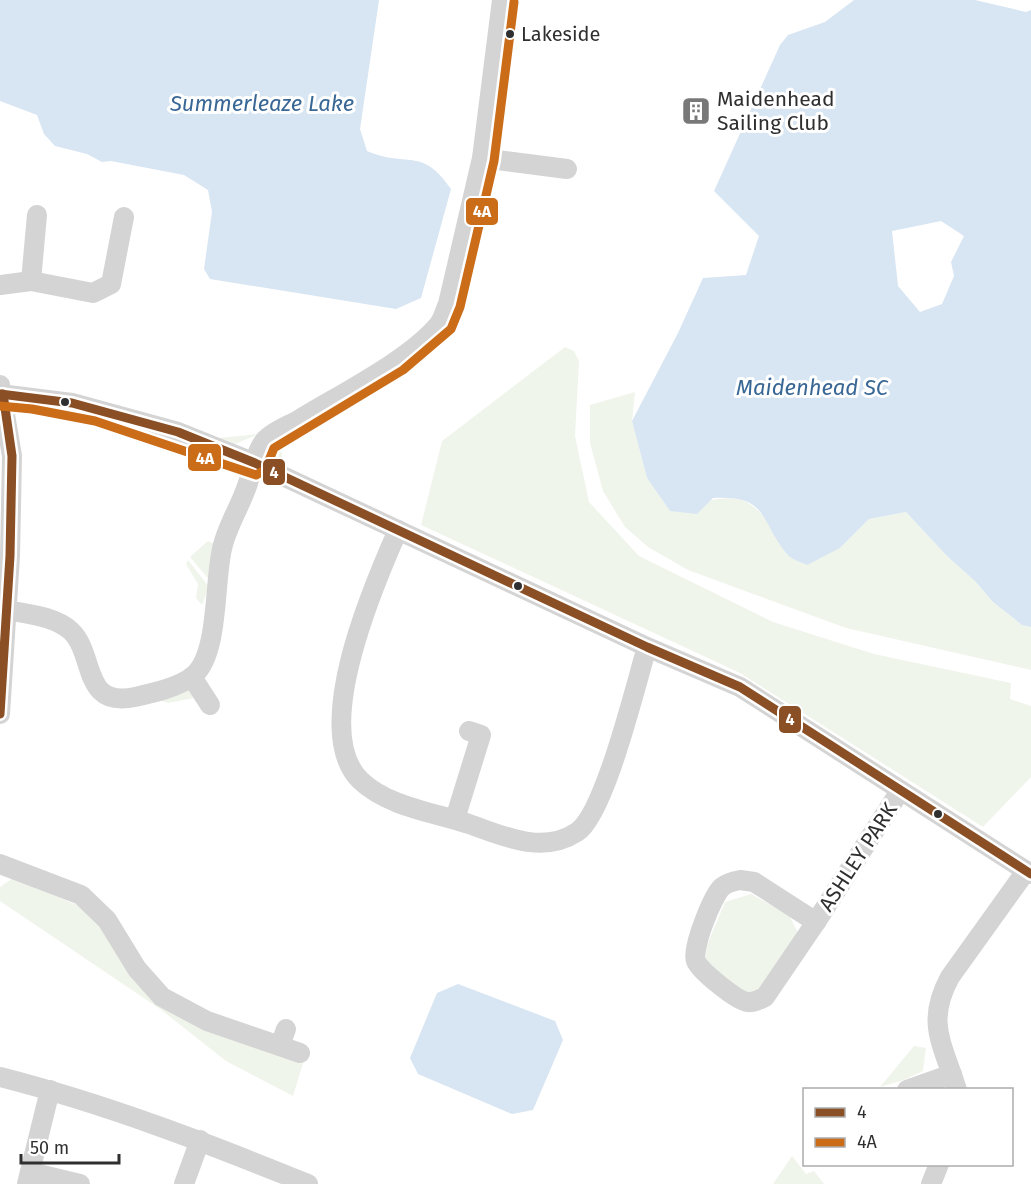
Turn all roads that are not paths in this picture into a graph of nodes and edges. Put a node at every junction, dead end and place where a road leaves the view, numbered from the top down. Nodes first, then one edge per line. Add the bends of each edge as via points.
1 (502, 0) edge
2 (482, 158) junction
3 (567, 169) dead end
4 (37, 215) dead end
5 (124, 217) dead end
6 (31, 281) junction
7 (0, 285) edge
8 (1, 391) edge
9 (255, 463) junction
10 (398, 530) junction
11 (7, 610) junction
12 (647, 646) junction
13 (192, 677) junction
14 (210, 705) dead end
15 (0, 714) edge
16 (478, 731) dead end
17 (900, 791) junction
18 (455, 819) junction
19 (0, 864) edge
20 (1029, 873) edge
21 (816, 922) junction
22 (300, 1053) dead end
23 (0, 1077) edge
24 (955, 1082) edge
25 (914, 1088) edge
26 (50, 1090) junction
27 (200, 1140) junction
28 (938, 1166) edge
29 (28, 1178) edge
30 (80, 1184) edge
31 (184, 1184) edge
32 (308, 1184) edge
33 (931, 1184) edge

1 - 2 street
2 - 3 street
2 - 9 street via 448,304 440,323 396,360 265,440
4 - 6 street
5 - 6 street via 111,284 93,293
6 - 7 street
8 - 9 street via 72,403 178,432
8 - 11 street via 12,456
9 - 10 street
9 - 13 street via 222,546 210,646
10 - 12 street
10 - 18 street via 355,637 342,712 342,747 359,779 392,801
11 - 13 street via 55,621 70,631 81,646 92,682 108,695 121,699 135,697
11 - 15 street
12 - 17 street via 740,687
12 - 18 street via 599,802 578,831 553,841 526,843
13 - 14 street
16 - 18 street
17 - 20 street
17 - 21 street, ASHLEY PARK
19 - 22 street via 81,894 107,921 137,969 162,997 207,1021 283,1038
20 - 24 street via 941,993 936,1028
21 - 21 street, ASHLEY PARK via 760,1000 748,1002 733,995 696,962 697,940 717,894 733,881 754,882
23 - 26 street
24 - 25 street
26 - 27 street
26 - 29 street
27 - 31 street
27 - 32 street
28 - 33 street
29 - 30 street

